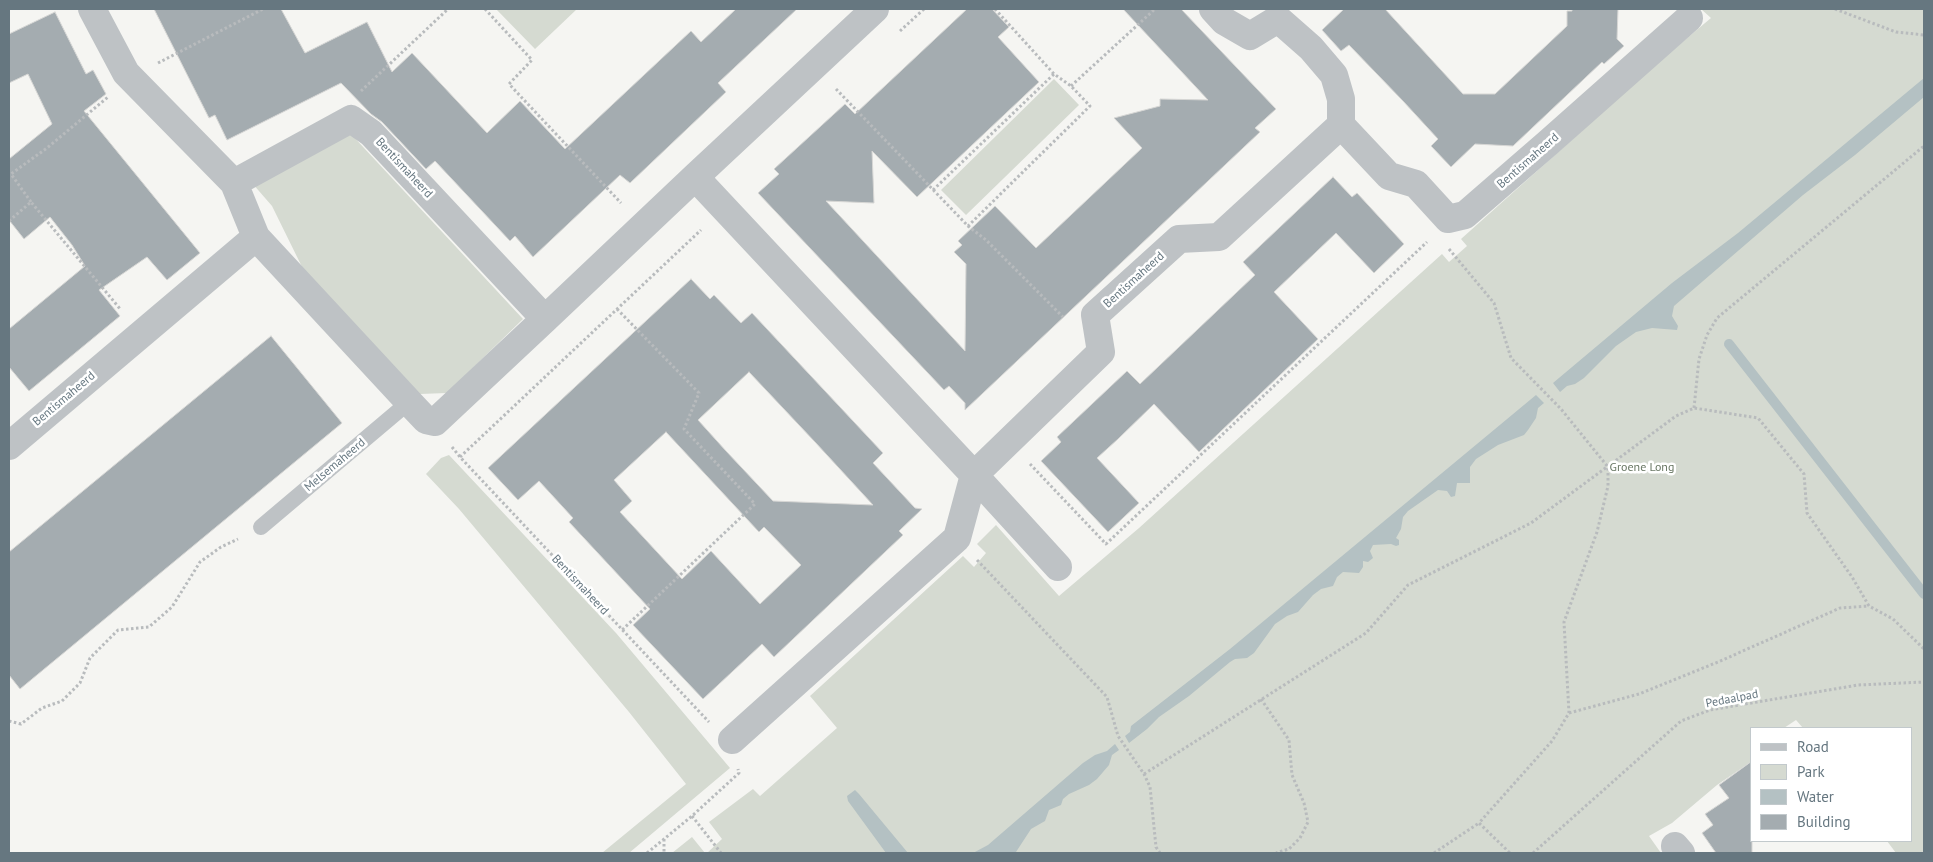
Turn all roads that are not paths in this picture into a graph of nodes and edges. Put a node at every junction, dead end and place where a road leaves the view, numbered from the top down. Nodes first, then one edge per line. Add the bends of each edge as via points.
1 (92, 9) edge
2 (875, 9) edge
3 (1213, 9) edge
4 (1689, 18) dead end
5 (1341, 125) junction
6 (695, 177) junction
7 (234, 183) junction
8 (256, 237) junction
9 (545, 319) junction
10 (409, 402) junction
11 (9, 446) edge
12 (974, 474) junction
13 (261, 527) road end
14 (1058, 567) dead end
15 (732, 740) road end

1 - 7 street via 126,73
2 - 6 street
3 - 5 street via 1224,21 1250,36 1278,19 1311,48 1334,74 1340,99
4 - 5 street, Bentismaheerd via 1465,215 1443,225 1416,184 1389,176
5 - 12 street, Bentismaheerd via 1219,237 1179,239 1095,315 1101,352
6 - 9 street
6 - 12 street
7 - 8 street
7 - 9 street, Bentismaheerd via 351,120 371,133
8 - 10 street
8 - 11 street, Bentismaheerd
9 - 10 street via 434,422 426,420
10 - 13 lane, Melsemaheerd
12 - 14 street
12 - 15 street via 956,538

